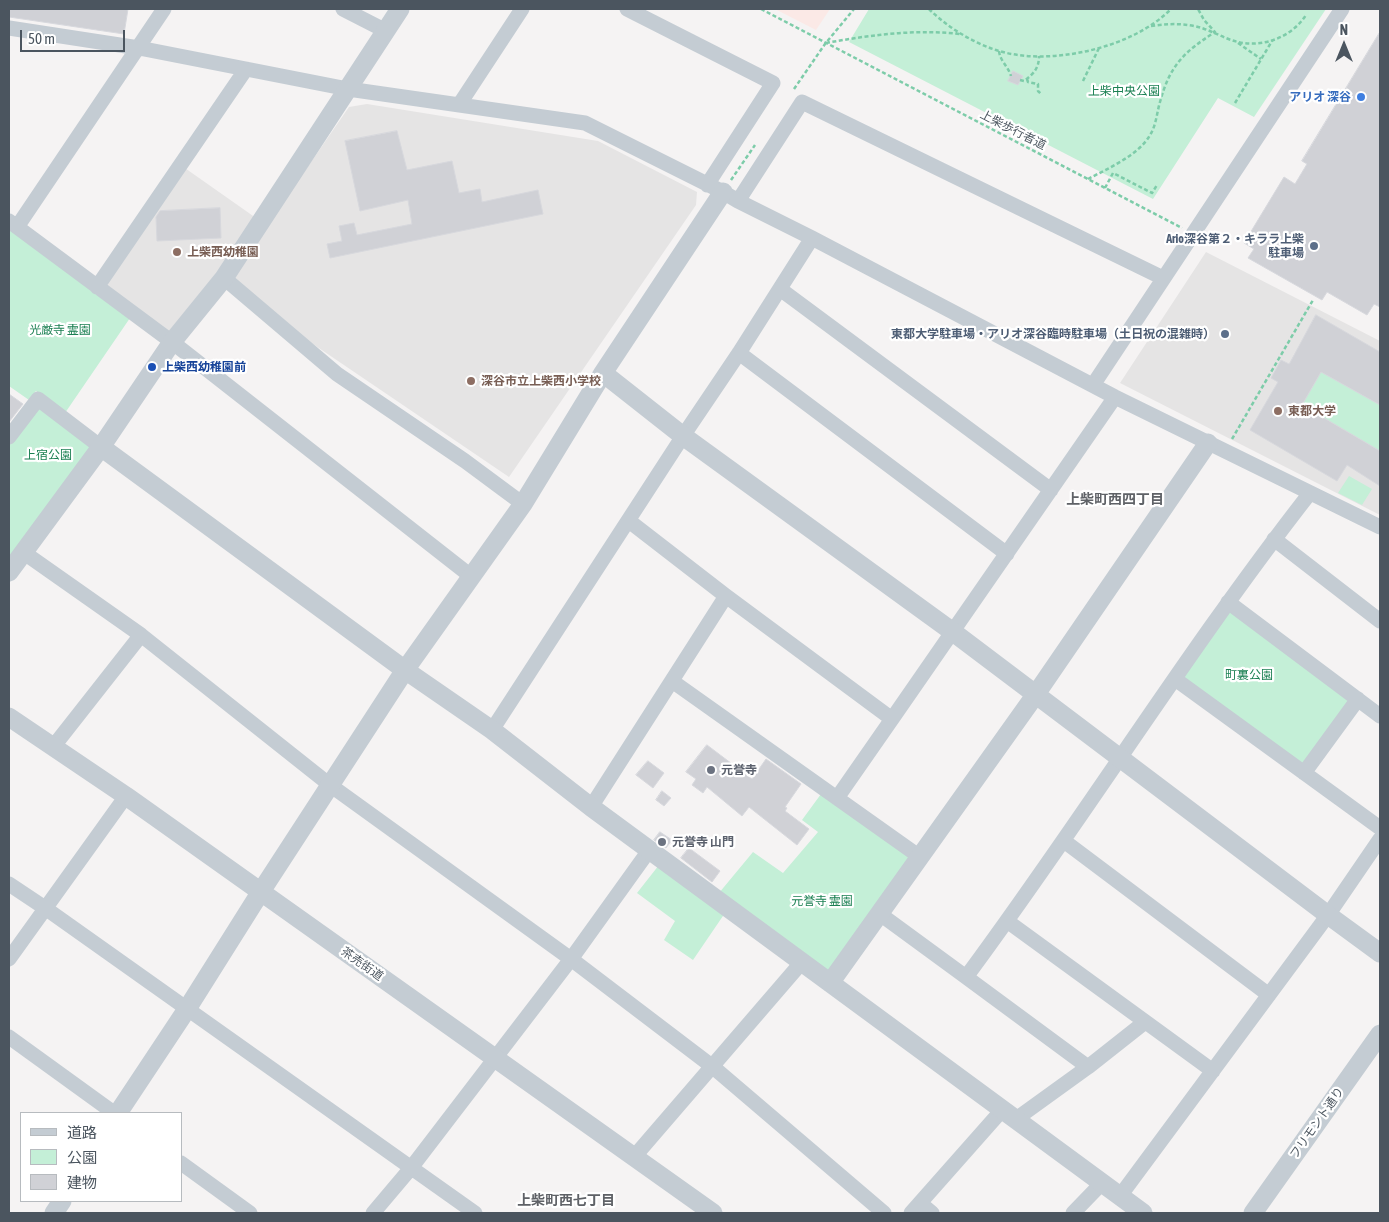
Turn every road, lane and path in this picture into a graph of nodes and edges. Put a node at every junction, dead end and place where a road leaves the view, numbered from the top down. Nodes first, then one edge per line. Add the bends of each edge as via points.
1 (164, 9) edge
2 (343, 9) edge
3 (400, 9) edge
4 (522, 9) edge
5 (627, 9) edge
6 (761, 9) edge
7 (854, 9) edge
8 (929, 9) edge
9 (1171, 9) edge
10 (1198, 9) edge
11 (1342, 9) edge
12 (1306, 15) dead end
13 (1147, 27) junction
14 (9, 28) edge
15 (386, 31) junction
16 (1215, 32) junction
17 (962, 34) junction
18 (1272, 40) junction
19 (1237, 42) junction
20 (825, 44) junction
21 (139, 48) junction
22 (1099, 48) junction
23 (999, 51) junction
24 (1039, 56) junction
25 (1261, 60) junction
26 (246, 69) junction
27 (1011, 76) dead end
28 (1027, 79) junction
29 (1020, 80) dead end
30 (1083, 81) dead end
31 (348, 89) junction
32 (1041, 94) dead end
33 (1235, 103) dead end
34 (459, 105) junction
35 (1088, 179) junction
36 (1157, 186) dead end
37 (1105, 188) junction
38 (723, 192) junction
39 (13, 224) edge
40 (1192, 233) junction
41 (812, 238) junction
42 (224, 278) junction
43 (1163, 278) junction
44 (97, 287) junction
45 (780, 289) junction
46 (1313, 300) dead end
47 (172, 342) junction
48 (739, 354) junction
49 (604, 373) junction
50 (1093, 384) junction
51 (1115, 397) junction
52 (683, 436) junction
53 (9, 437) edge
54 (1232, 439) dead end
55 (1208, 443) junction
56 (101, 447) junction
57 (1051, 490) junction
58 (1310, 492) junction
59 (523, 504) junction
60 (629, 521) junction
61 (1380, 527) edge
62 (1274, 539) junction
63 (22, 552) junction
64 (1006, 554) junction
65 (9, 572) edge
66 (472, 577) junction
67 (726, 596) junction
68 (1228, 602) junction
69 (1380, 621) edge
70 (953, 632) junction
71 (140, 635) junction
72 (405, 670) junction
73 (1175, 678) junction
74 (672, 681) junction
75 (1036, 694) junction
76 (1358, 699) junction
77 (1380, 716) edge
78 (9, 718) edge
79 (892, 719) junction
80 (492, 730) junction
81 (53, 747) junction
82 (1120, 759) junction
83 (1304, 773) junction
84 (330, 785) junction
85 (126, 796) junction
86 (837, 798) junction
87 (591, 807) junction
88 (1380, 828) edge
89 (1380, 839) edge
90 (1064, 841) junction
91 (650, 849) junction
92 (920, 856) junction
93 (9, 884) edge
94 (260, 893) junction
95 (45, 908) junction
96 (880, 914) junction
97 (1328, 915) junction
98 (1007, 921) junction
99 (1380, 953) edge
100 (9, 959) edge
101 (570, 959) junction
102 (802, 962) junction
103 (966, 977) junction
104 (830, 982) junction
105 (1269, 995) junction
106 (187, 1009) junction
107 (1145, 1022) junction
108 (1380, 1034) edge
109 (9, 1037) edge
110 (494, 1058) junction
111 (713, 1066) junction
112 (1088, 1068) junction
113 (1213, 1071) junction
114 (115, 1112) edge
115 (117, 1112) edge
116 (1009, 1114) junction
117 (634, 1157) junction
118 (182, 1164) edge
119 (411, 1168) junction
120 (1102, 1182) junction
121 (1120, 1196) junction
122 (61, 1202) edge
123 (916, 1208) edge
124 (54, 1213) edge
125 (250, 1213) edge
126 (373, 1213) edge
127 (475, 1213) edge
128 (713, 1213) edge
129 (884, 1213) edge
130 (932, 1213) edge
131 (1073, 1213) edge
132 (1143, 1213) edge
133 (1253, 1213) edge

1 - 21 street
2 - 15 street
3 - 15 street
4 - 34 street
5 - 38 street via 773,83
6 - 20 path, 上柴歩行者道
7 - 20 path
8 - 17 path
9 - 13 path
10 - 16 path
11 - 40 street
12 - 18 path via 1293,30
13 - 16 path via 1174,24
13 - 22 path
14 - 21 street
15 - 31 street
16 - 19 path
16 - 35 path via 1182,56 1170,74 1151,134 1144,144
17 - 20 path via 933,30 865,36
17 - 23 path
18 - 19 path via 1253,44
18 - 25 path
19 - 25 path
20 - 35 path, 上柴歩行者道
21 - 26 street
21 - 39 street
22 - 24 path
22 - 30 path
23 - 24 path
23 - 27 path
24 - 28 path via 1037,69
25 - 33 path
26 - 31 street
26 - 44 street
28 - 29 path
28 - 32 path via 1038,84
31 - 34 street
31 - 42 street
34 - 38 street via 585,123
35 - 37 path, 上柴歩行者道
36 - 37 path via 1152,193 1113,173
37 - 40 path, 上柴歩行者道
38 - 41 street
38 - 43 street via 802,102
38 - 49 street
39 - 44 street
40 - 43 street
41 - 45 street
41 - 50 street
42 - 47 street
42 - 59 street via 336,374
43 - 50 street
44 - 47 street
45 - 48 street
45 - 57 street
46 - 54 path
47 - 56 street
47 - 66 street
48 - 52 street
48 - 64 street
49 - 52 street
49 - 59 street
50 - 51 street
51 - 55 street
51 - 57 street
52 - 60 street
52 - 70 street
53 - 56 street via 38,399
55 - 58 street
55 - 75 street
56 - 63 street
56 - 72 street
57 - 64 street
58 - 61 street
58 - 62 street
59 - 66 street
60 - 67 street
60 - 80 street
62 - 68 street
62 - 69 street
63 - 65 street
63 - 71 street
64 - 70 street
66 - 72 street
67 - 74 street
67 - 79 street
68 - 73 street
68 - 76 street
70 - 75 street
70 - 79 street
71 - 81 street
71 - 84 street
72 - 80 street
72 - 84 street
73 - 82 street
73 - 83 street
74 - 86 street
74 - 87 street
75 - 82 street
75 - 92 street
76 - 77 street
76 - 83 street
78 - 81 street, 茶売街道
79 - 86 street
80 - 87 street
81 - 85 street, 茶売街道
82 - 90 street
82 - 97 street
83 - 88 street
84 - 94 street
84 - 101 street
85 - 94 street, 茶売街道
85 - 95 street
86 - 92 street
87 - 91 street
89 - 97 street
90 - 98 street
90 - 105 street
91 - 101 street
91 - 102 street
92 - 96 street
93 - 95 street
94 - 106 street
94 - 110 street, 茶売街道
95 - 100 street
95 - 106 street
96 - 103 street
96 - 104 street
97 - 99 street
97 - 105 street
98 - 103 street
98 - 107 street
101 - 110 street
101 - 111 street
102 - 104 street
102 - 111 street
103 - 112 street
104 - 116 street
105 - 113 street
106 - 115 street
106 - 119 street
107 - 112 street
107 - 113 street
108 - 133 street, フリモント通り
109 - 114 street
110 - 117 street, 茶売街道
110 - 119 street
111 - 117 street
111 - 129 street
112 - 116 street
113 - 121 street
116 - 120 street
116 - 123 street
117 - 128 street, 茶売街道
118 - 125 street
119 - 126 street
119 - 127 street
120 - 121 street
120 - 131 street
121 - 132 street
122 - 124 street
123 - 130 street

